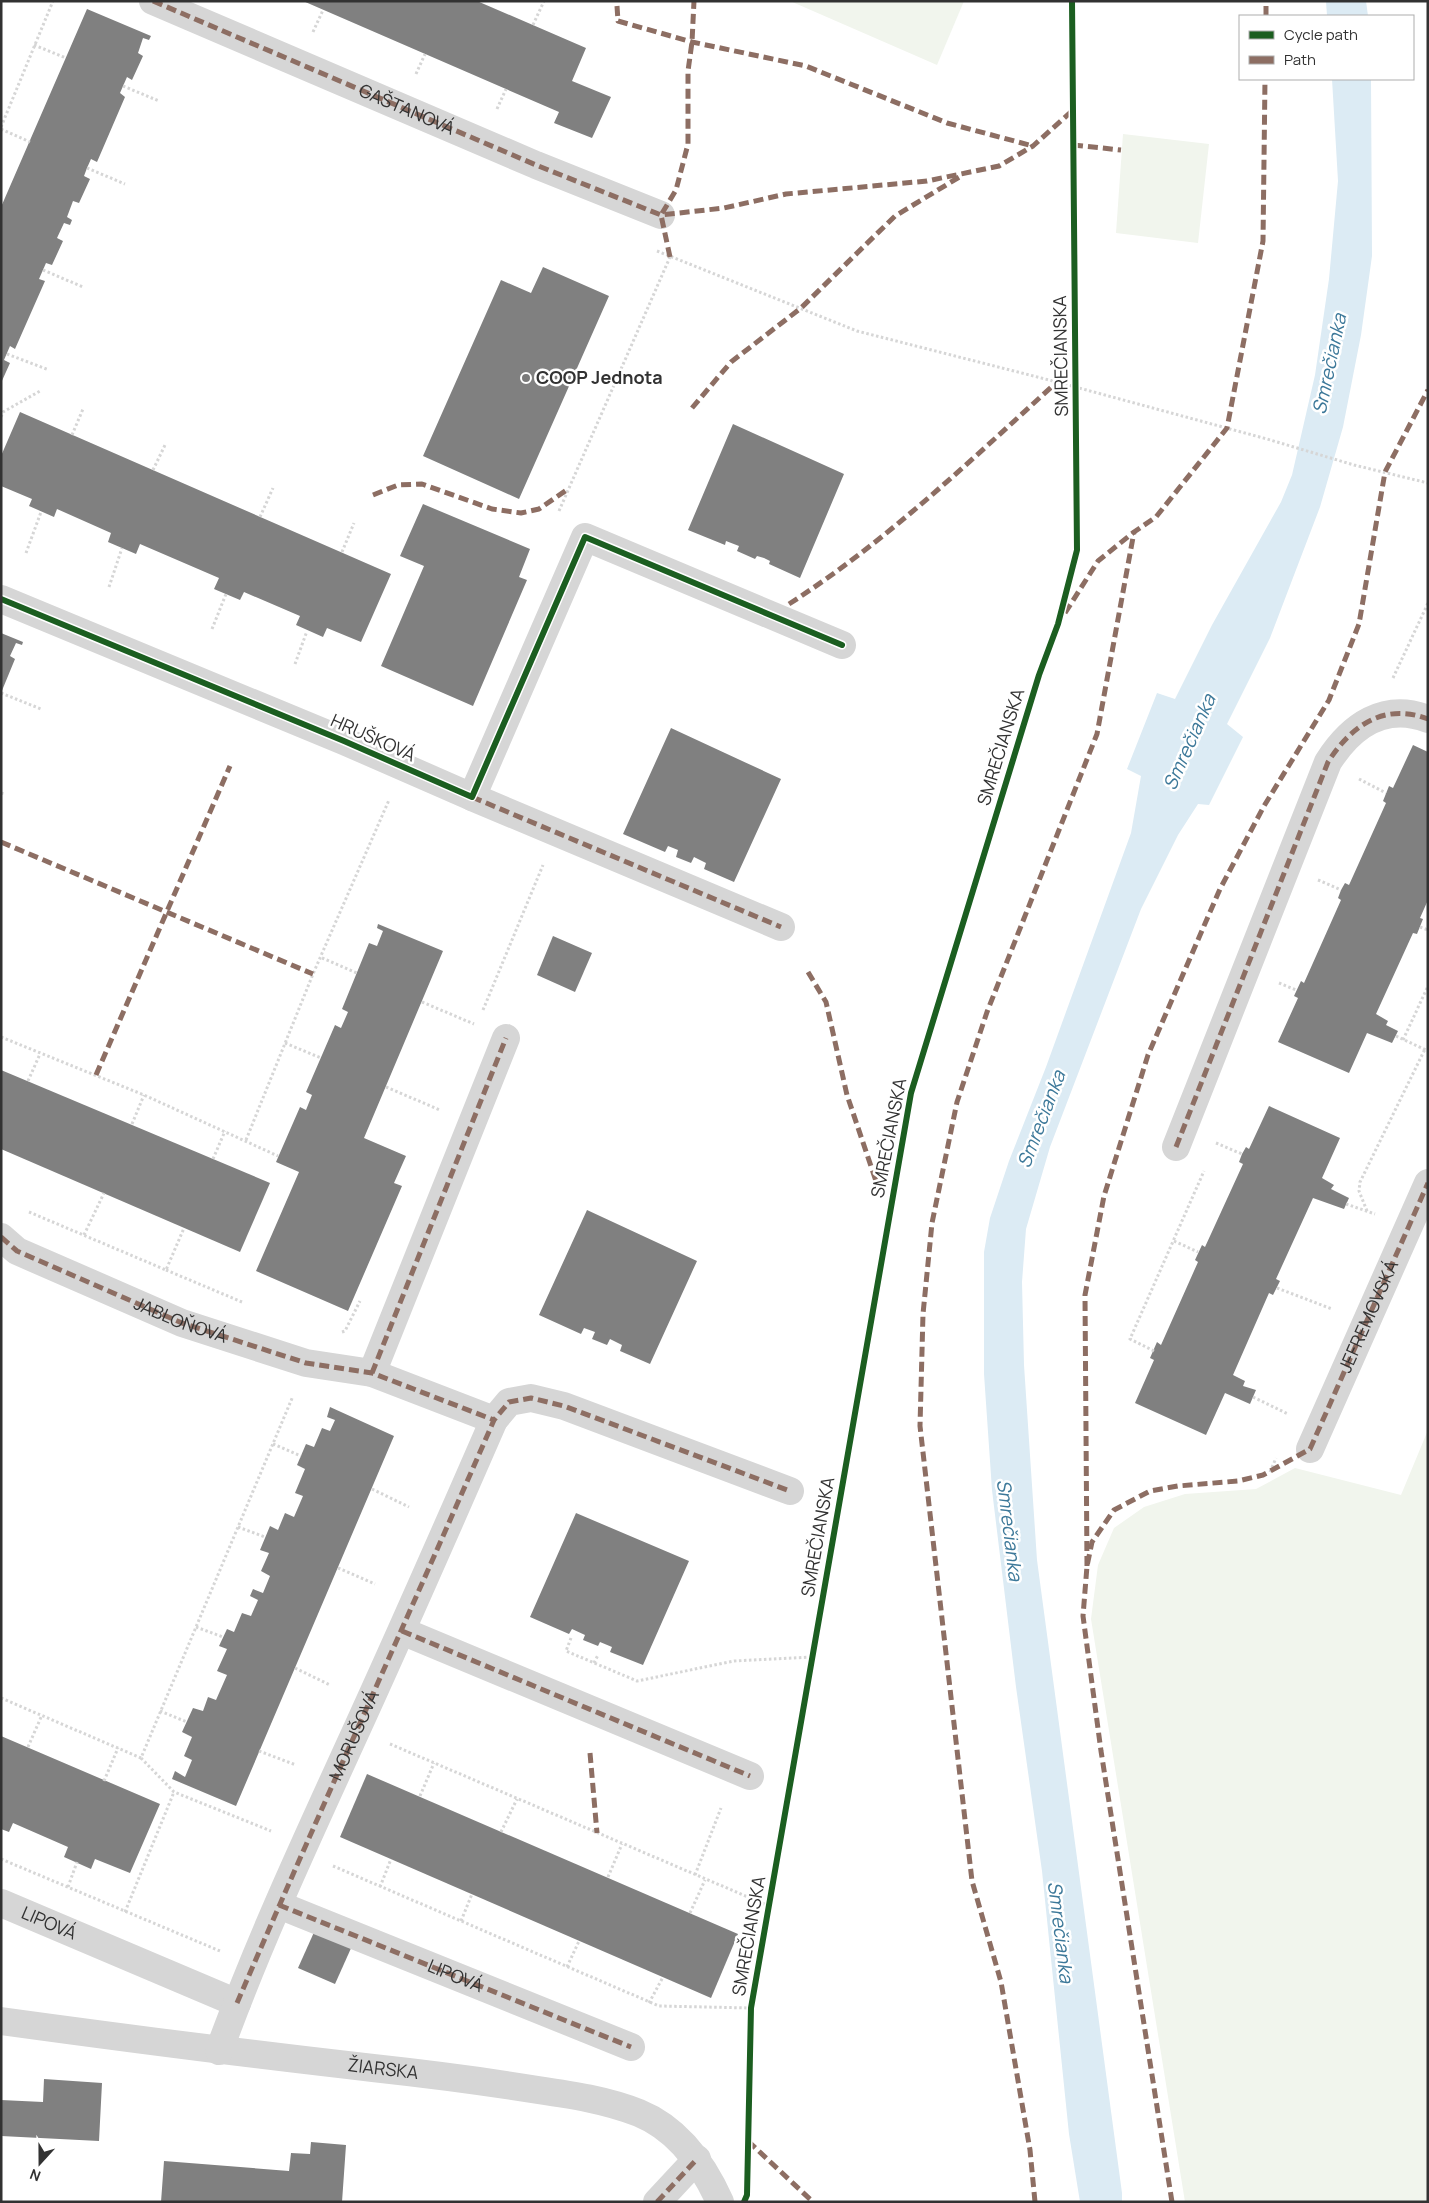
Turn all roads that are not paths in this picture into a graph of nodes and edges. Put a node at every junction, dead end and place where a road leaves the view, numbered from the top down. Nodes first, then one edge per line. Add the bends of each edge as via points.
1 (154, 1) edge
2 (661, 215) dead end
3 (1, 600) edge
4 (842, 645) dead end
5 (1428, 719) edge
6 (472, 797) junction
7 (781, 927) dead end
8 (506, 1038) road end
9 (1176, 1148) dead end
10 (1428, 1183) edge
11 (1, 1237) edge
12 (372, 1373) junction
13 (494, 1420) junction
14 (1310, 1450) dead end
15 (790, 1491) dead end
16 (402, 1631) junction
17 (750, 1776) dead end
18 (1, 1903) edge
19 (279, 1905) junction
20 (237, 2002) junction
21 (1, 2021) edge
22 (631, 2047) dead end
23 (220, 2051) junction
24 (697, 2160) junction
25 (657, 2202) edge
26 (720, 2202) edge

1 - 2 street, GAŠTANOVÁ via 536,165
3 - 6 street, HRUŠKOVÁ via 326,733
4 - 6 street via 585,537
5 - 9 street via 1404,712 1374,717 1340,744 1328,762
6 - 7 street, HRUŠKOVÁ
8 - 12 street
10 - 14 street, JEFREMOVSKÁ
11 - 12 street, JABLOŇOVÁ via 17,1251 182,1323 306,1363
12 - 13 street, JABLOŇOVÁ
13 - 15 street, MORUŠOVÁ via 509,1402 531,1398 564,1406
13 - 16 street, MORUŠOVÁ
16 - 17 street
16 - 19 street, MORUŠOVÁ
18 - 20 street, LIPOVÁ
19 - 20 street, MORUŠOVÁ
19 - 22 street, LIPOVÁ
20 - 23 street, MORUŠOVÁ
21 - 23 street, ŽIARSKA
23 - 24 street, ŽIARSKA via 476,2080 599,2100 640,2113 670,2130
24 - 25 street
24 - 26 street, ŽIARSKA

